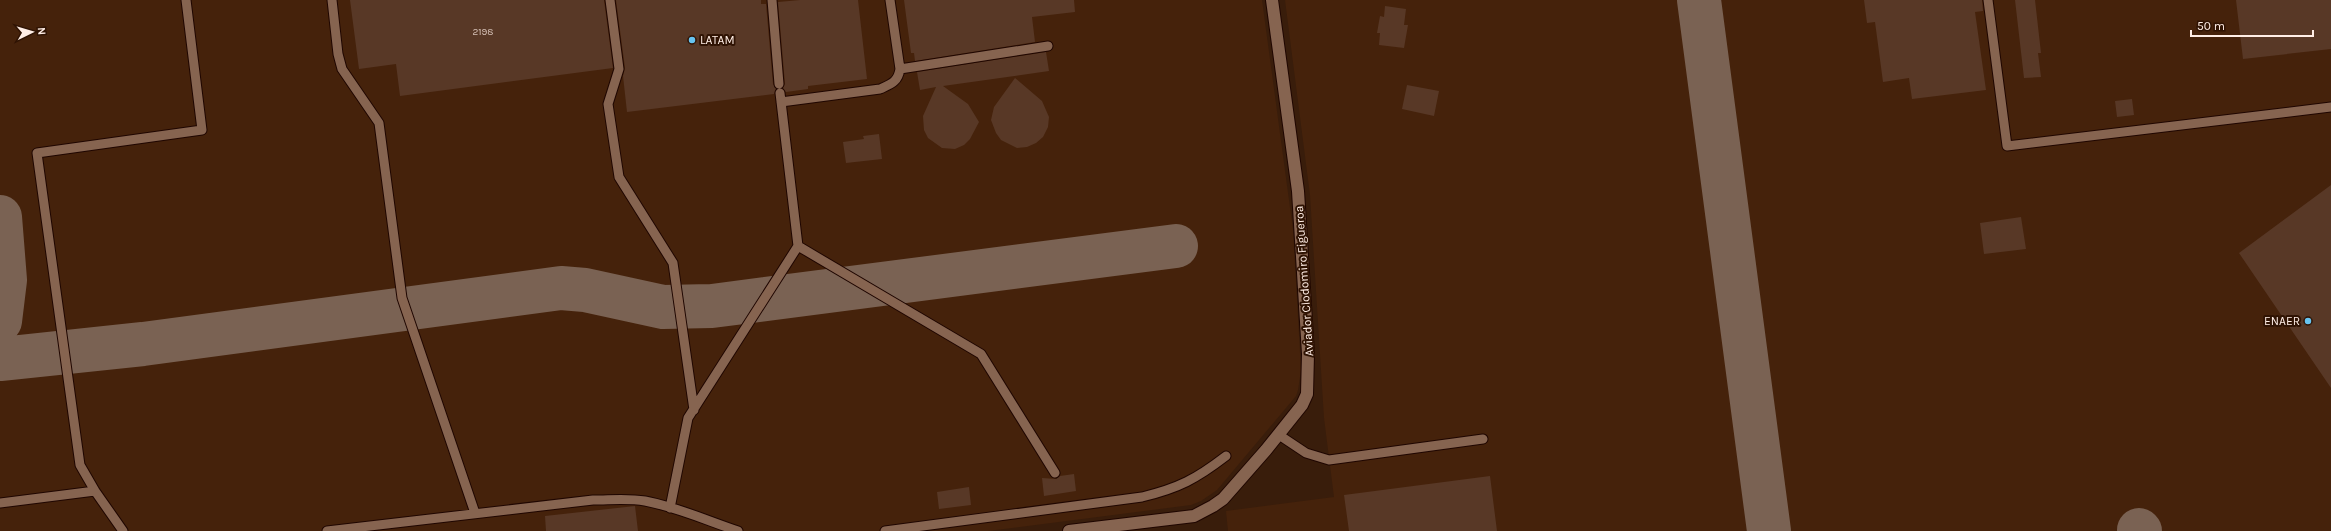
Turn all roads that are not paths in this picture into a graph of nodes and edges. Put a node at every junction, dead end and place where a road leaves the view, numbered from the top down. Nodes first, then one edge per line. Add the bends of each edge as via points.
1 (186, 0) edge
2 (332, 0) edge
3 (610, 0) edge
4 (772, 0) edge
5 (890, 0) edge
6 (1272, 0) edge
7 (1988, 0) edge
8 (1048, 46) dead end
9 (900, 69) junction
10 (780, 93) junction
11 (2331, 107) edge
12 (798, 246) junction
13 (694, 410) junction
14 (1279, 435) junction
15 (1484, 439) dead end
16 (1226, 456) dead end
17 (1055, 472) dead end
18 (95, 491) junction
19 (0, 503) edge
20 (670, 508) junction
21 (476, 513) junction
22 (123, 531) edge
23 (327, 531) edge
24 (738, 531) edge
25 (885, 531) edge
26 (1069, 531) edge

1 - 18 lane via 202,130 37,153 80,465
2 - 21 lane via 342,68 379,123 402,298
3 - 13 lane via 619,69 608,104 619,177 673,263
4 - 10 lane
5 - 9 lane
6 - 14 street, Aviador Clodomiro Figueroa via 1298,191 1309,374 1307,394 1302,405
7 - 11 lane via 2007,146
8 - 9 lane
9 - 10 lane via 894,83 880,89
10 - 12 lane
12 - 13 lane
12 - 17 lane via 981,354
13 - 20 lane via 688,418
14 - 15 lane via 1306,453 1329,460
14 - 26 street, Aviador Clodomiro Figueroa via 1223,499 1194,516
16 - 25 lane via 1193,480 1172,490 1142,497
18 - 19 lane
18 - 22 lane
20 - 21 lane via 645,501 593,500
20 - 24 lane
21 - 23 lane

